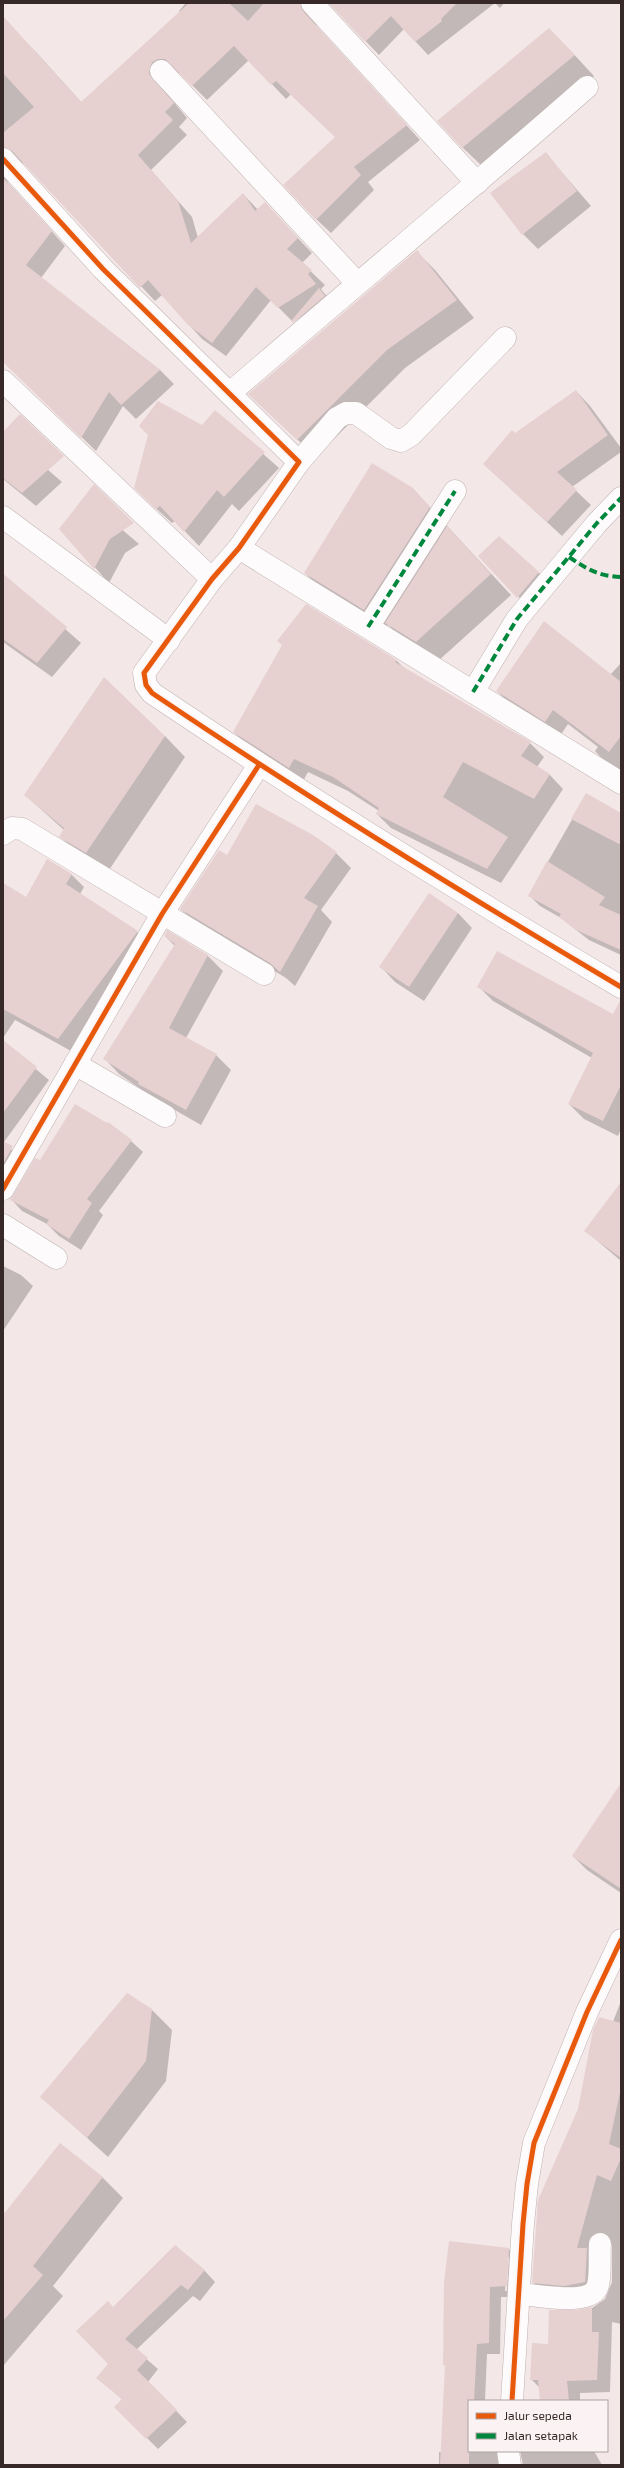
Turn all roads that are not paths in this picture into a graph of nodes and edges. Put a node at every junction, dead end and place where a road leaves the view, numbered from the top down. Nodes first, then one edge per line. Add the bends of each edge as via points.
1 (312, 3) edge
2 (161, 71) dead end
3 (587, 87) dead end
4 (3, 159) edge
5 (478, 184) junction
6 (357, 283) junction
7 (506, 338) dead end
8 (3, 381) edge
9 (230, 393) junction
10 (299, 462) junction
11 (455, 491) dead end
12 (621, 498) edge
13 (3, 517) edge
14 (239, 548) junction
15 (212, 579) junction
16 (368, 627) junction
17 (169, 640) junction
18 (473, 692) junction
19 (259, 765) junction
20 (621, 783) edge
21 (3, 834) edge
22 (162, 914) junction
23 (264, 974) dead end
24 (621, 987) edge
25 (75, 1064) junction
26 (165, 1116) dead end
27 (3, 1189) edge
28 (3, 1226) edge
29 (56, 1258) dead end
30 (621, 1940) edge
31 (600, 2244) dead end
32 (520, 2294) junction
33 (512, 2400) edge
34 (508, 2452) edge
35 (510, 2465) edge

1 - 5 street
2 - 6 street
3 - 5 street
4 - 9 street via 103,269
5 - 6 street
6 - 9 street
7 - 10 street via 411,435 401,441 391,438 356,413 346,413 337,418
8 - 15 street
9 - 10 street
10 - 14 street
11 - 16 street
12 - 18 street via 517,619
13 - 17 street
14 - 15 street
14 - 16 street
15 - 17 street
16 - 18 street
17 - 19 street via 144,673 146,685 152,693
18 - 20 street
19 - 22 street
19 - 24 street via 475,900
21 - 22 street via 12,828 22,829
22 - 23 street
22 - 25 street
25 - 26 street
25 - 27 street
28 - 29 street
30 - 32 street via 587,2012 534,2143 527,2184
31 - 32 street via 598,2286 591,2295 579,2299
32 - 33 street
34 - 35 street

